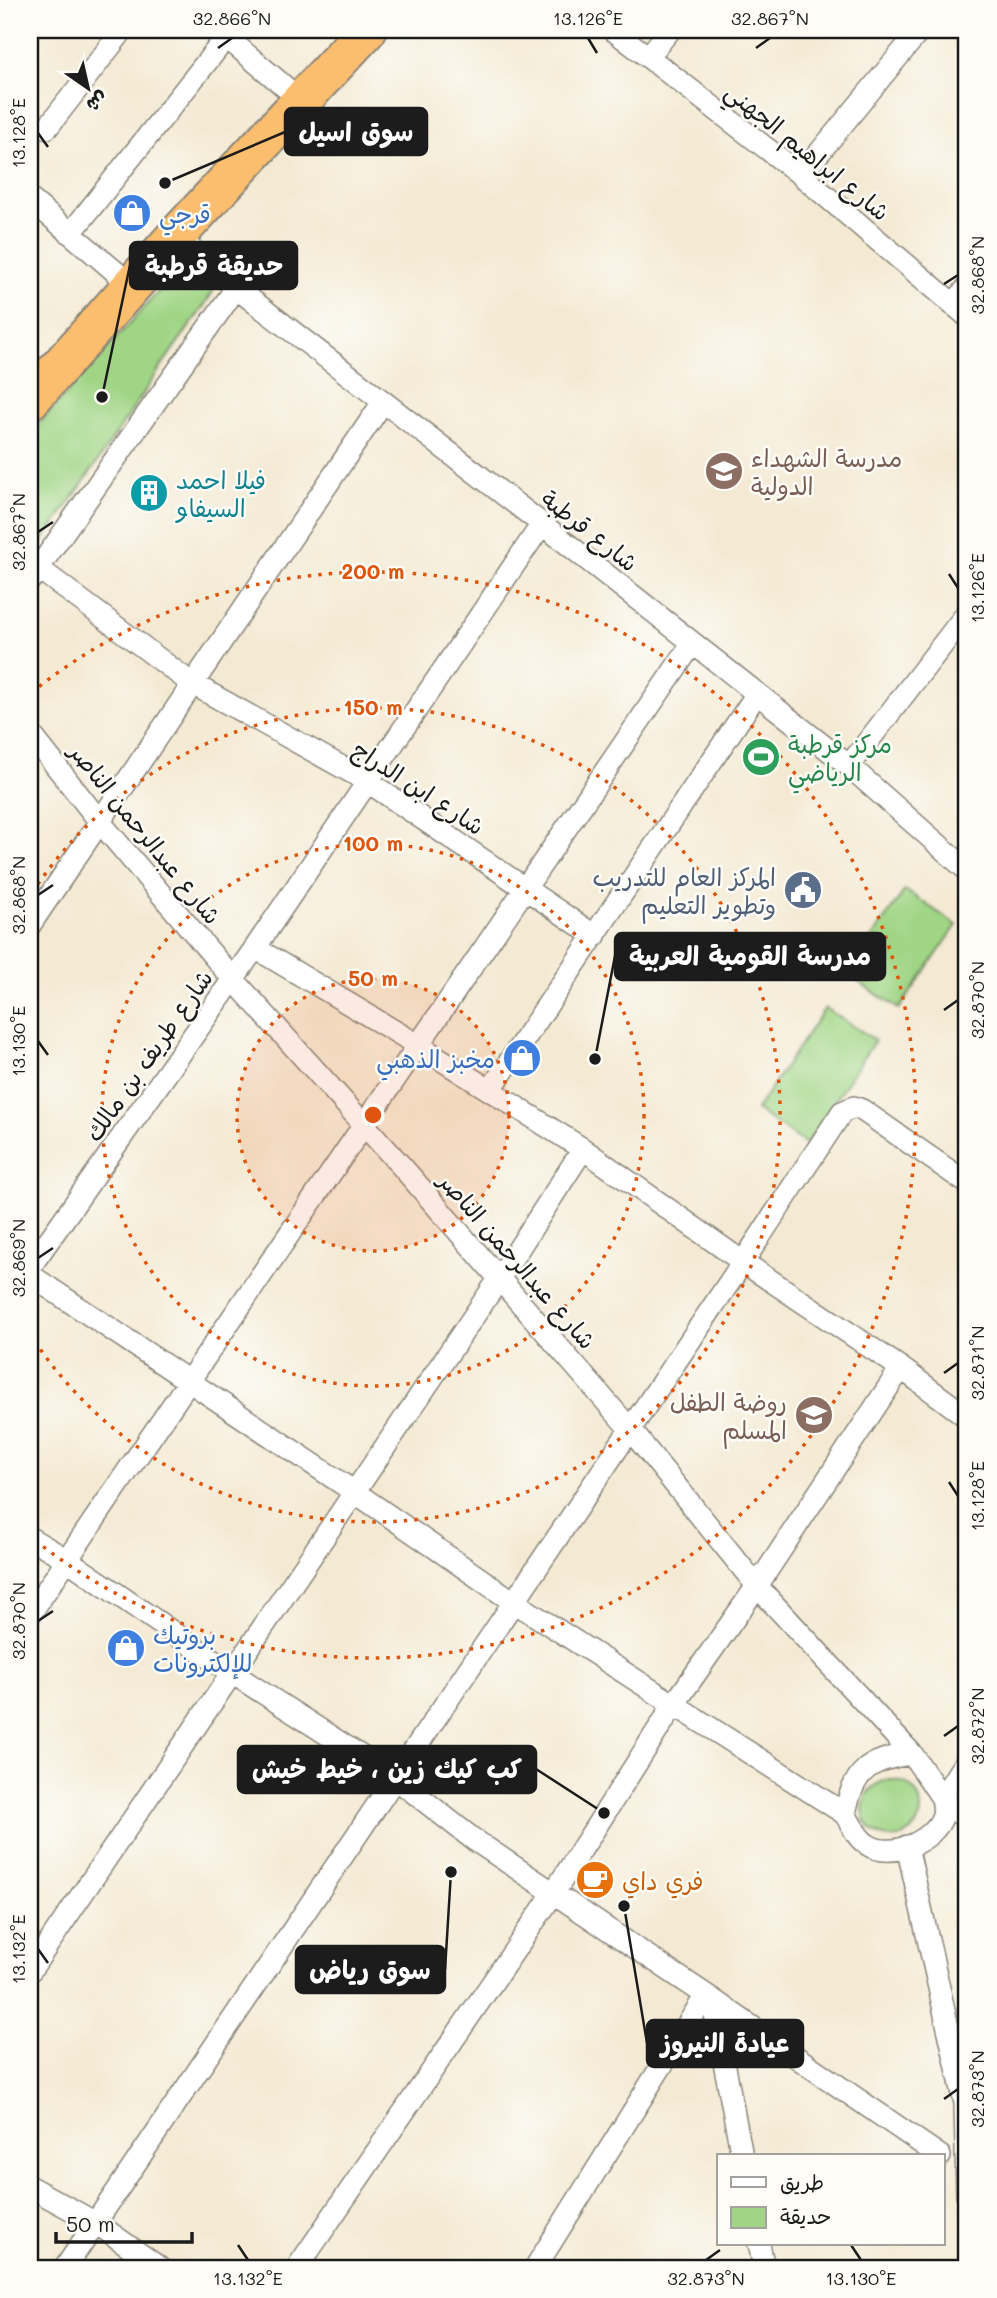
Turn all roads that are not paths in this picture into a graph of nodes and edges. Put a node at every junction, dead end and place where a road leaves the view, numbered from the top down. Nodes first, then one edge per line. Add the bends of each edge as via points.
1 (123, 30) edge
2 (338, 30) edge
3 (366, 30) edge
4 (613, 30) edge
5 (670, 30) edge
6 (920, 30) edge
7 (225, 32) edge
8 (648, 57) junction
9 (285, 87) junction
10 (47, 128) dead end
11 (801, 175) junction
12 (30, 199) edge
13 (71, 233) junction
14 (176, 236) junction
15 (117, 273) junction
16 (236, 288) junction
17 (967, 288) edge
18 (960, 311) edge
19 (30, 369) edge
20 (30, 400) edge
21 (383, 402) junction
22 (542, 524) junction
23 (34, 574) edge
24 (967, 613) edge
25 (692, 644) junction
26 (191, 683) junction
27 (756, 695) junction
28 (30, 733) edge
29 (849, 766) junction
30 (367, 781) junction
31 (100, 822) junction
32 (967, 870) edge
33 (525, 890) junction
34 (30, 925) edge
35 (595, 936) junction
36 (255, 948) junction
37 (233, 979) junction
38 (418, 1045) junction
39 (491, 1089) junction
40 (363, 1126) junction
41 (583, 1149) junction
42 (967, 1183) edge
43 (743, 1262) junction
44 (30, 1267) edge
45 (30, 1276) edge
46 (499, 1279) junction
47 (901, 1368) junction
48 (187, 1382) junction
49 (966, 1412) edge
50 (630, 1429) junction
51 (353, 1491) junction
52 (30, 1538) edge
53 (66, 1559) junction
54 (757, 1586) junction
55 (514, 1602) junction
56 (30, 1614) edge
57 (232, 1673) junction
58 (675, 1703) junction
59 (912, 1754) junction
60 (967, 1759) edge
61 (396, 1778) junction
62 (942, 1798) junction
63 (845, 1814) junction
64 (967, 1820) edge
65 (907, 1846) junction
66 (553, 1894) junction
67 (30, 1971) edge
68 (709, 1997) junction
69 (966, 2102) edge
70 (742, 2154) edge
71 (938, 2154) edge
72 (944, 2158) edge
73 (966, 2174) edge
74 (30, 2187) edge
75 (967, 2195) edge
76 (96, 2223) junction
77 (759, 2246) edge
78 (65, 2268) edge
79 (160, 2268) edge
80 (297, 2268) edge
81 (535, 2268) edge
82 (764, 2268) edge

1 - 10 street
2 - 9 highway
3 - 14 highway
4 - 8 street, شارع ابراهيم الجهني
5 - 8 street
6 - 11 street
7 - 9 street
7 - 13 street
8 - 11 street, شارع ابراهيم الجهني
9 - 15 highway
11 - 18 street, شارع ابراهيم الجهني
12 - 13 street
13 - 15 street
14 - 16 street, شارع قرطبة
14 - 20 highway
15 - 19 highway
16 - 21 street, شارع قرطبة
16 - 23 street
17 - 18 street
21 - 22 street, شارع قرطبة
21 - 26 street
22 - 25 street, شارع قرطبة
22 - 30 street, شارع طريف بن مالك
23 - 26 street, شارع ابن الدراج
24 - 29 street
25 - 27 street, شارع قرطبة
25 - 33 street
26 - 30 street, شارع ابن الدراج
26 - 31 street
27 - 29 street, شارع قرطبة
27 - 35 street
28 - 31 street, شارع عبدالرحمن الناصر
29 - 32 street, شارع قرطبة
30 - 33 street, شارع ابن الدراج
30 - 36 street, شارع طريف بن مالك
31 - 34 street
31 - 37 street, شارع عبدالرحمن الناصر
33 - 35 street, شارع ابن الدراج
33 - 38 street
35 - 39 street
36 - 37 street, شارع طريف بن مالك
36 - 38 street
37 - 40 street, شارع عبدالرحمن الناصر
37 - 44 street, شارع طريف بن مالك
38 - 39 street
38 - 40 street
39 - 41 street
40 - 46 street, شارع عبدالرحمن الناصر
40 - 48 street
41 - 43 street
41 - 46 street
42 - 43 street via 862,1110 848,1108
43 - 47 street
43 - 50 street
45 - 48 street
46 - 50 street, شارع عبدالرحمن الناصر
46 - 51 street
47 - 49 street
47 - 54 street
48 - 51 street
48 - 53 street
50 - 54 street, شارع عبدالرحمن الناصر
50 - 55 street
51 - 55 street
51 - 57 street
52 - 53 street
53 - 56 street
53 - 57 street
54 - 58 street
54 - 59 street, شارع عبدالرحمن الناصر
55 - 58 street
55 - 61 street
57 - 61 street
57 - 67 street
58 - 63 street
58 - 66 street
59 - 62 street, شارع عبدالرحمن الناصر
59 - 63 street via 891,1757 856,1779
60 - 62 street
61 - 66 street
61 - 76 street
62 - 64 street, شارع عبدالرحمن الناصر
62 - 65 street via 944,1813 934,1831
63 - 65 street via 860,1840 870,1847
65 - 69 street
66 - 68 street
66 - 80 street
68 - 70 street
68 - 71 street
68 - 81 street
69 - 73 street
72 - 73 street
73 - 75 street
74 - 76 street
76 - 78 street
76 - 79 street
77 - 82 street

